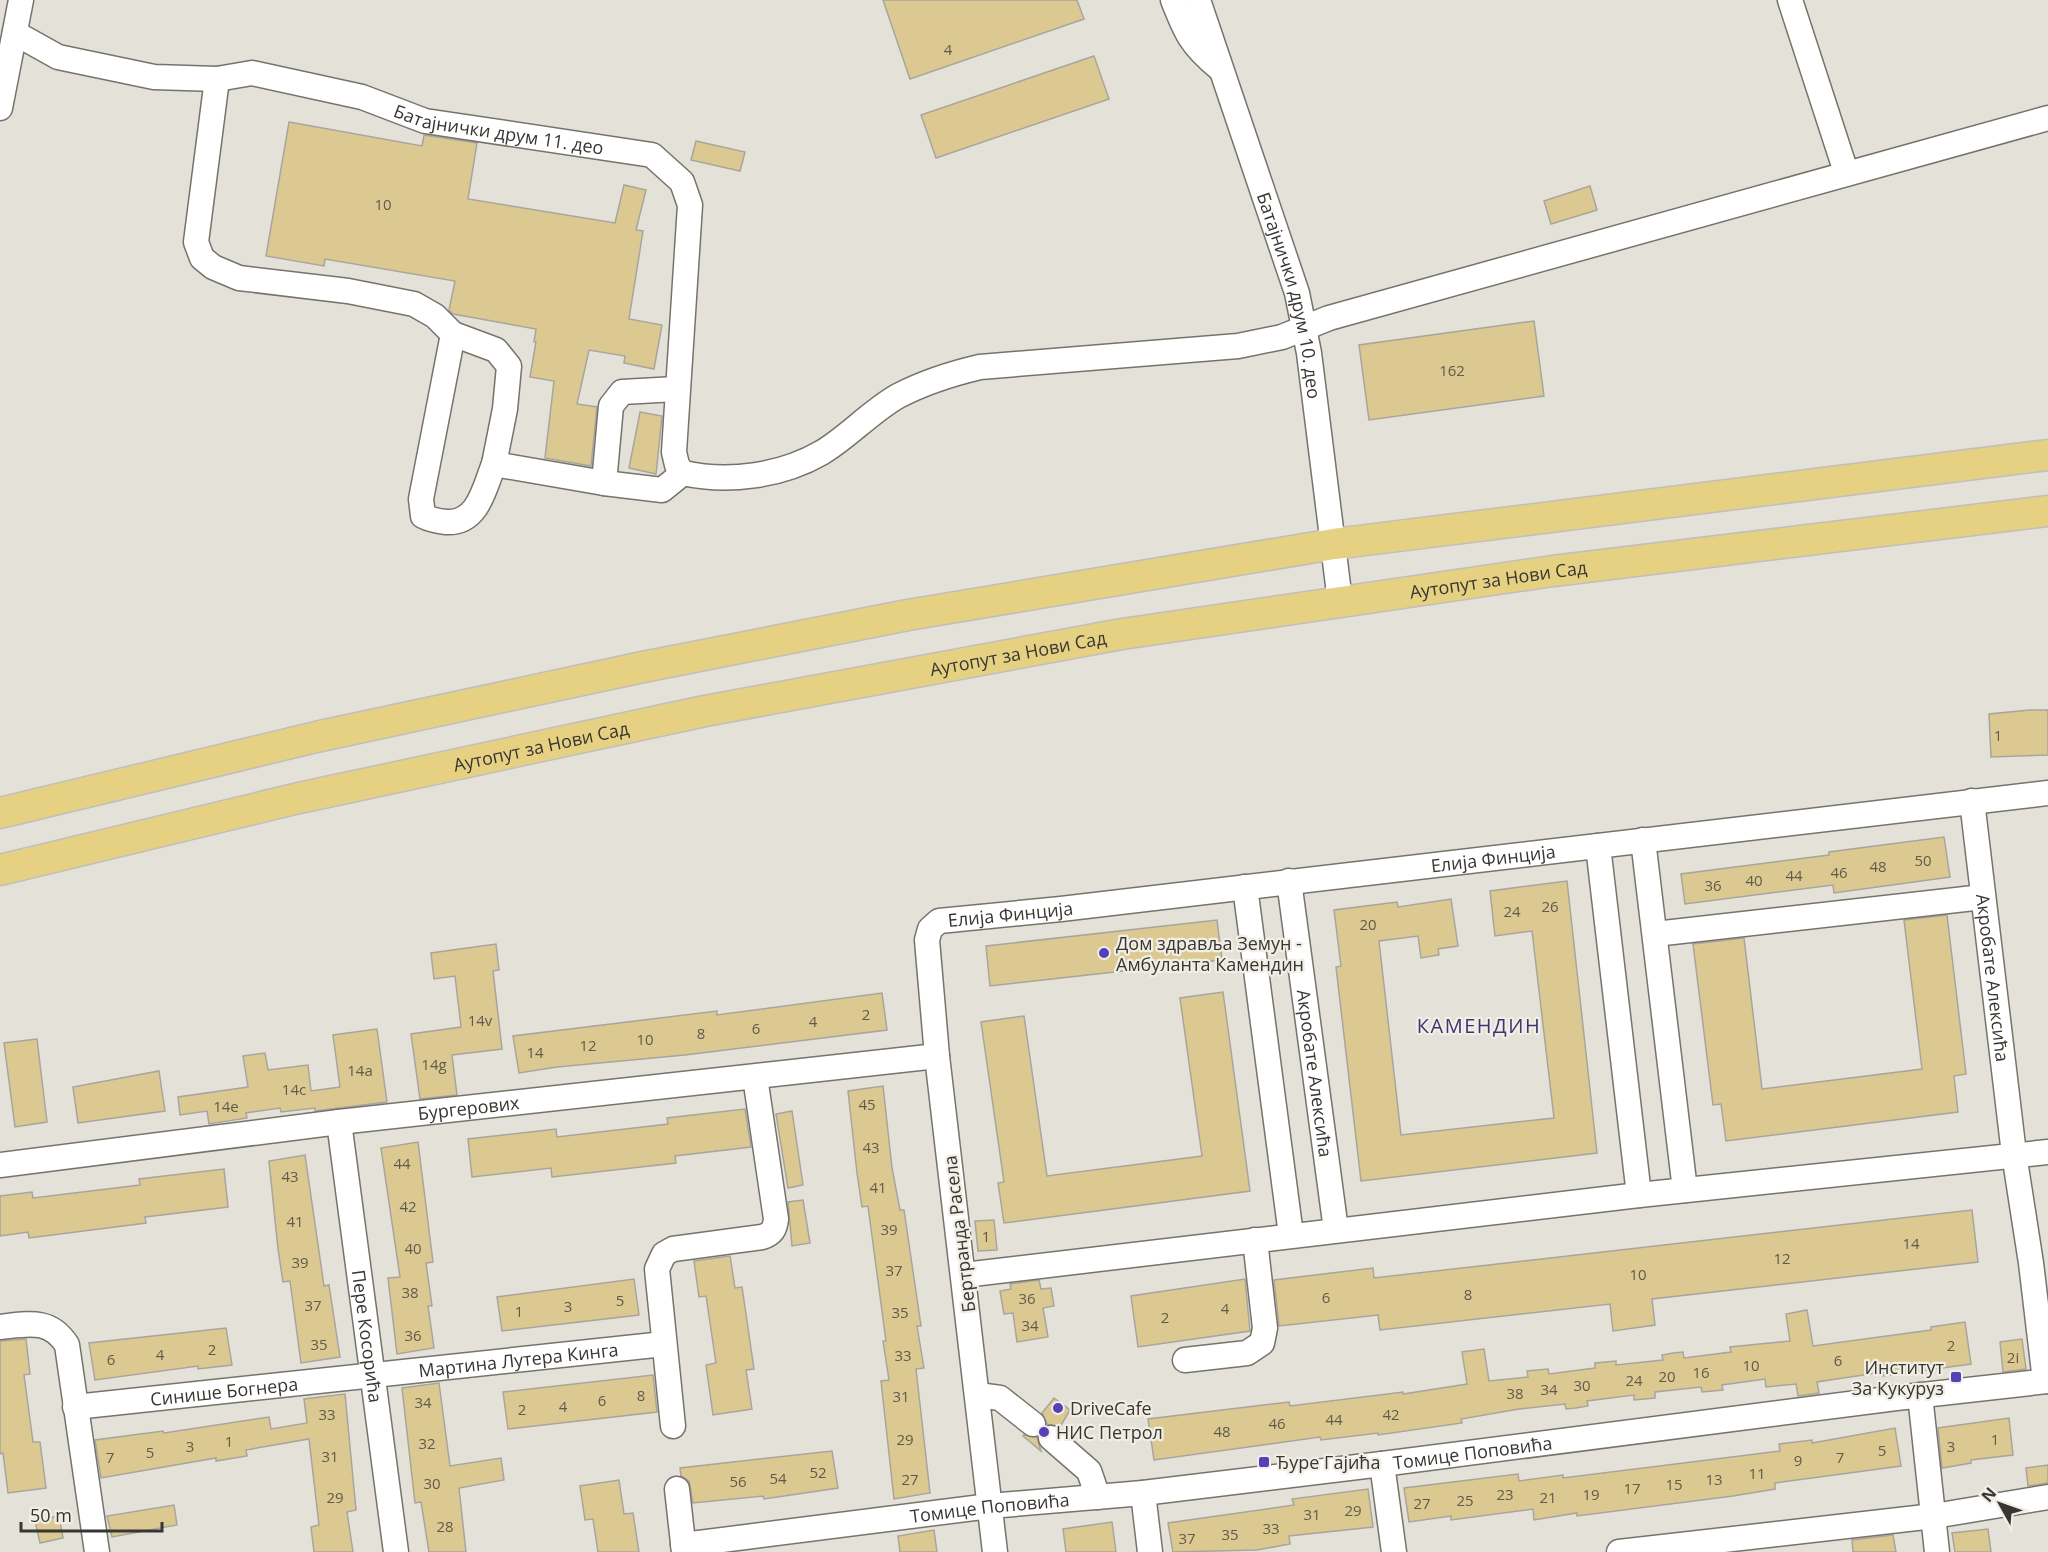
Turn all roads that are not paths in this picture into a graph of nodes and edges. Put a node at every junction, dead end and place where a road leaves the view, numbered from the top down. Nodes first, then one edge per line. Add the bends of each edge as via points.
1 (21, 0) edge
2 (1173, 0) edge
3 (1198, 0) edge
4 (1790, 0) edge
5 (7, 33) edge
6 (1220, 68) junction
7 (217, 79) junction
8 (0, 108) edge
9 (2048, 118) edge
10 (1846, 172) junction
11 (1304, 327) junction
12 (453, 334) junction
13 (676, 389) junction
14 (2048, 455) edge
15 (494, 464) junction
16 (683, 473) junction
17 (604, 483) junction
18 (2048, 511) edge
19 (1334, 544) junction
20 (1341, 601) junction
21 (2048, 793) edge
22 (1972, 801) junction
23 (0, 813) edge
24 (1643, 840) junction
25 (1598, 846) junction
26 (0, 870) edge
27 (1289, 881) junction
28 (1245, 887) junction
29 (1983, 897) junction
30 (939, 921) joint
31 (1655, 934) junction
32 (937, 1056) junction
33 (755, 1077) junction
34 (339, 1122) junction
35 (2048, 1152) edge
36 (2014, 1155) junction
37 (0, 1165) edge
38 (1685, 1190) junction
39 (1639, 1195) junction
40 (1336, 1230) junction
41 (1291, 1235) junction
42 (1255, 1240) junction
43 (964, 1275) junction
44 (0, 1328) edge
45 (664, 1344) junction
46 (1185, 1360) dead end
47 (373, 1376) junction
48 (2047, 1381) edge
49 (978, 1395) junction
50 (1920, 1395) junction
51 (75, 1407) junction
52 (673, 1426) dead end
53 (1382, 1464) junction
54 (677, 1489) dead end
55 (1143, 1493) junction
56 (1098, 1497) junction
57 (2048, 1497) edge
58 (990, 1506) junction
59 (1934, 1516) junction
60 (684, 1548) edge
61 (97, 1552) edge
62 (396, 1552) edge
63 (995, 1552) edge
64 (1150, 1552) edge
65 (1394, 1552) edge
66 (1619, 1552) edge
67 (1937, 1552) edge

1 - 5 street
2 - 6 street via 1197,51
3 - 6 street, Батајнички друм 10. део
4 - 10 street
5 - 7 street, Батајнички друм 11. део via 58,57 154,77
5 - 8 street
6 - 11 street, Батајнички друм 10. део via 1297,293
7 - 12 street via 196,242 202,258 239,278 348,291 414,304 435,316
7 - 13 street, Батајнички друм 11. део via 252,73 362,97 425,121 652,155 682,182 690,205
9 - 10 street
10 - 11 street
11 - 16 street via 1282,337 1238,346 980,367 939,376 897,397 806,460 765,474 724,478
11 - 19 street, Батајнички друм 10. део
12 - 15 street via 496,350 509,366
12 - 15 street via 421,499 423,516 432,521 458,523 473,514
13 - 16 street, Батајнички друм 11. део via 674,452
13 - 17 street via 622,392 611,406
14 - 19 main road
15 - 17 street
16 - 17 street via 662,490
18 - 20 main road, Аутопут за Нови Сад via 1565,569
19 - 20 street, Батајнички друм 10. део
19 - 23 main road via 770,641 316,737
20 - 26 main road, Аутопут за Нови Сад via 1122,634 705,711 299,798
21 - 22 street, Елија Финција
22 - 24 street, Елија Финција
22 - 29 street, Акробате Алексића
24 - 25 street, Елија Финција
24 - 31 street
25 - 27 street, Елија Финција
25 - 39 street
27 - 28 street, Елија Финција
27 - 40 street, Акробате Алексића
28 - 30 street, Елија Финција
28 - 41 street
29 - 31 street
29 - 36 street, Акробате Алексића
30 - 32 street, Бертранда Расела via 930,929 927,940
31 - 38 street
32 - 33 street, Бургерових
32 - 43 street, Бертранда Расела
33 - 34 street, Бургерових
33 - 45 street via 775,1227 762,1237 673,1249 664,1254 657,1269
34 - 37 street, Бургерових
34 - 47 street, Пере Косорића
35 - 36 street
36 - 38 street
36 - 48 street, Акробате Алексића
38 - 39 street
39 - 40 street
40 - 41 street
41 - 42 street
42 - 43 street
42 - 46 street via 1265,1328 1262,1343 1247,1353
43 - 49 street, Бертранда Расела
44 - 51 street via 37,1323 60,1333 67,1345
45 - 47 street, Мартина Лутера Кинга
45 - 52 street
47 - 51 street, Синише Богнера
47 - 62 street, Пере Косорића
48 - 50 street, Томице Поповића
49 - 56 street via 999,1398 1042,1431 1089,1471
49 - 58 street, Бертранда Расела
50 - 53 street, Томице Поповића
50 - 59 street
51 - 61 street
53 - 55 street, Томице Поповића
53 - 65 street
54 - 60 street, Томице Поповића
55 - 56 street, Томице Поповића
55 - 64 street
56 - 58 street, Томице Поповића
57 - 59 street
58 - 60 street, Томице Поповића
58 - 63 street, Бертранда Расела
59 - 66 street
59 - 67 street

